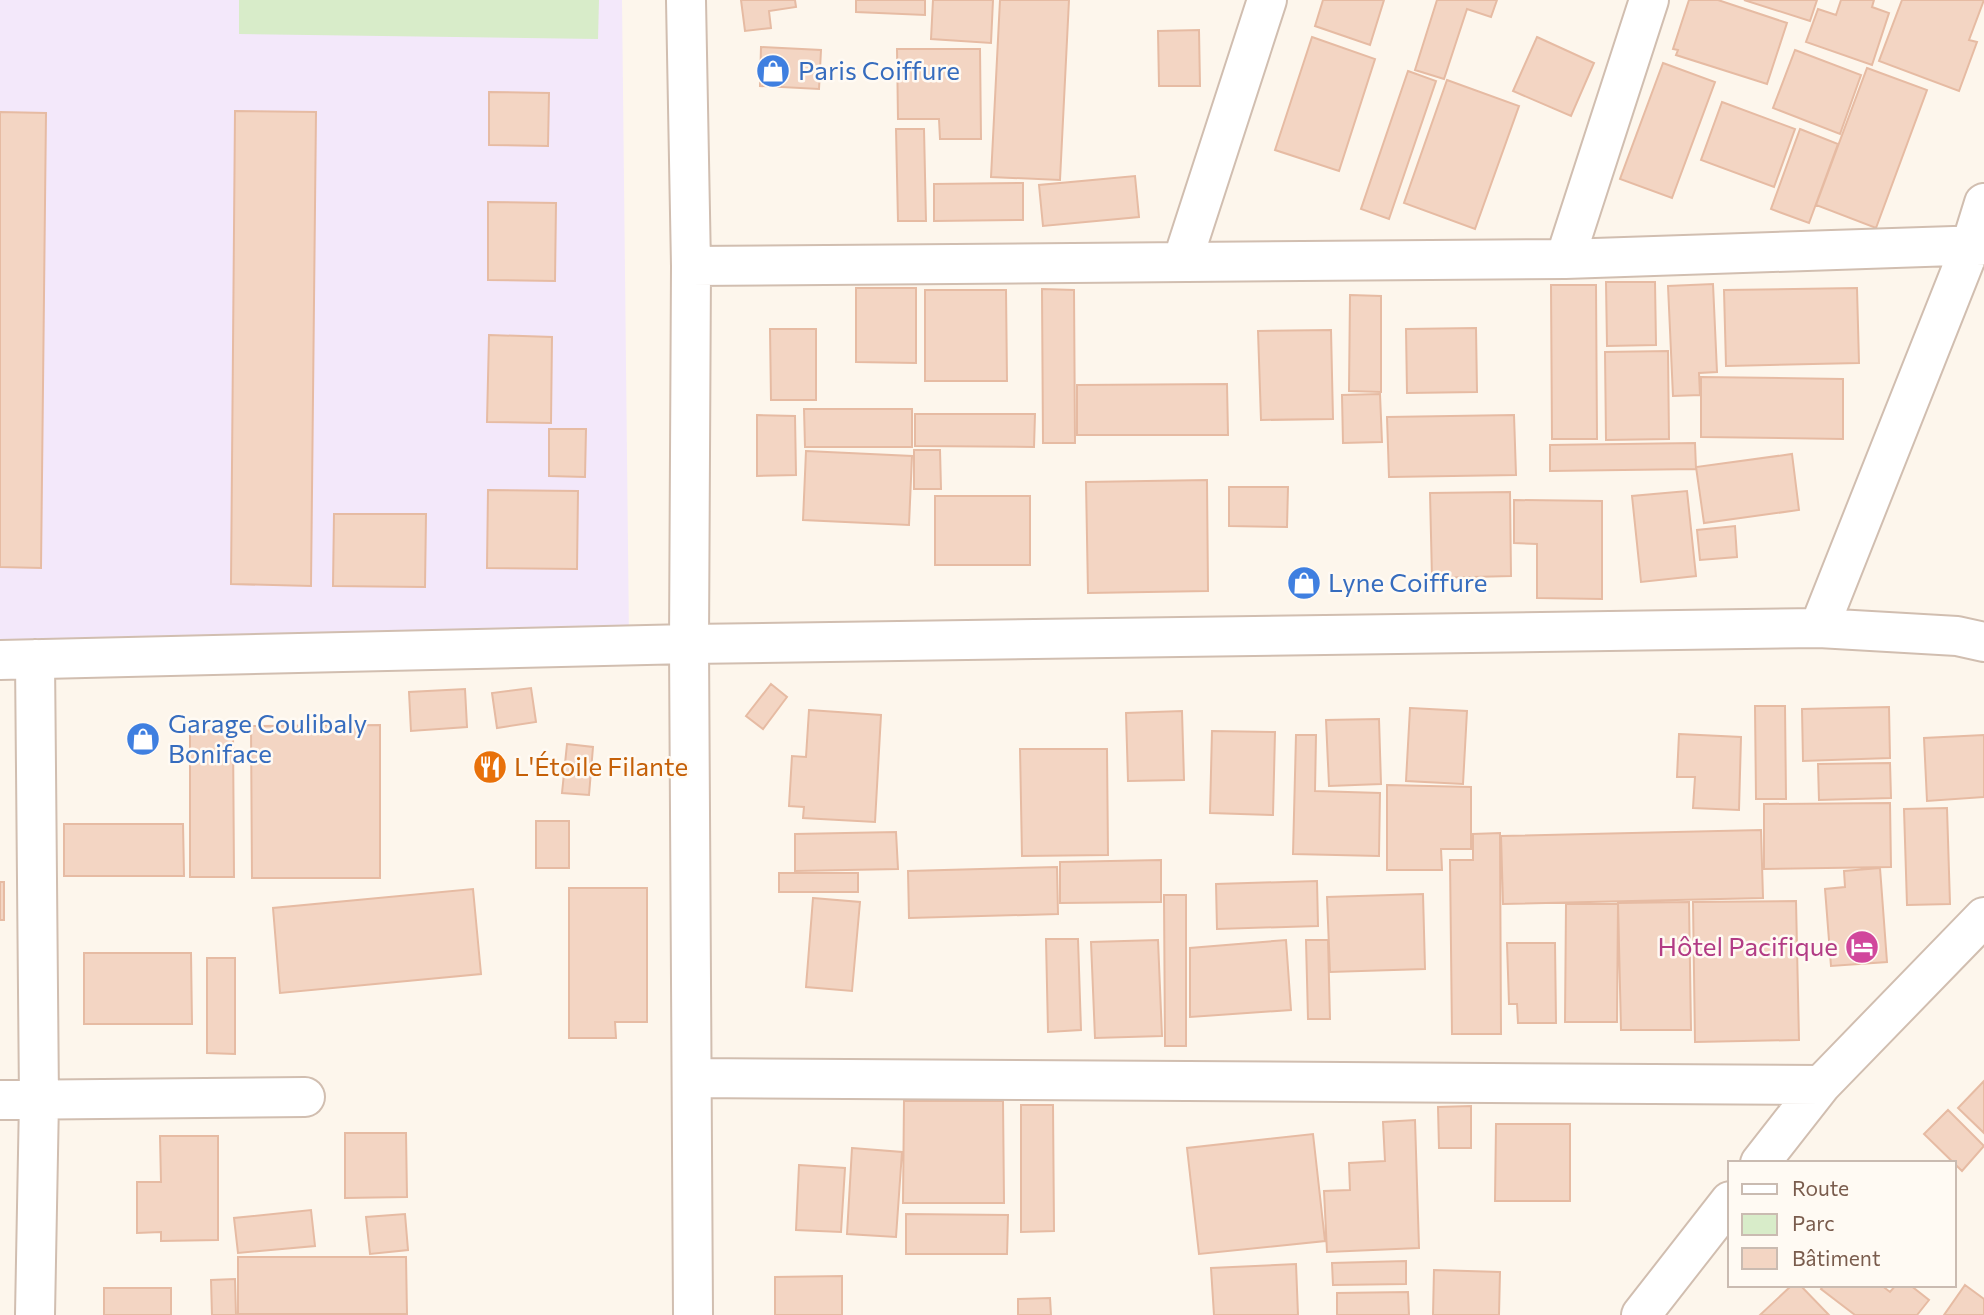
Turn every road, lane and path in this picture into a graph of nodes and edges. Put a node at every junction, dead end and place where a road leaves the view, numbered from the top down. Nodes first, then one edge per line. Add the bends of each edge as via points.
1 (686, 0) edge
2 (1267, 0) edge
3 (1649, 0) edge
4 (1984, 203) edge
5 (1977, 245) edge
6 (1565, 259) junction
7 (1182, 261) junction
8 (691, 266) junction
9 (1819, 628) junction
10 (1984, 642) edge
11 (689, 644) junction
12 (17, 660) edge
13 (1984, 917) edge
14 (692, 1078) junction
15 (1821, 1085) junction
16 (305, 1097) dead end
17 (0, 1100) edge
18 (39, 1100) junction
19 (1762, 1161) edge
20 (1728, 1204) edge
21 (35, 1315) edge
22 (693, 1315) edge
23 (1641, 1315) edge

1 - 8 street
2 - 7 street
3 - 6 street
4 - 5 street
5 - 6 street
5 - 9 street
6 - 7 street
7 - 8 street
8 - 11 street
9 - 10 street via 1957,636
9 - 11 street
11 - 12 street
11 - 14 street
12 - 18 street
13 - 15 street
14 - 15 street
14 - 22 street
15 - 19 street
16 - 18 street
17 - 18 street
18 - 21 street
20 - 23 street

